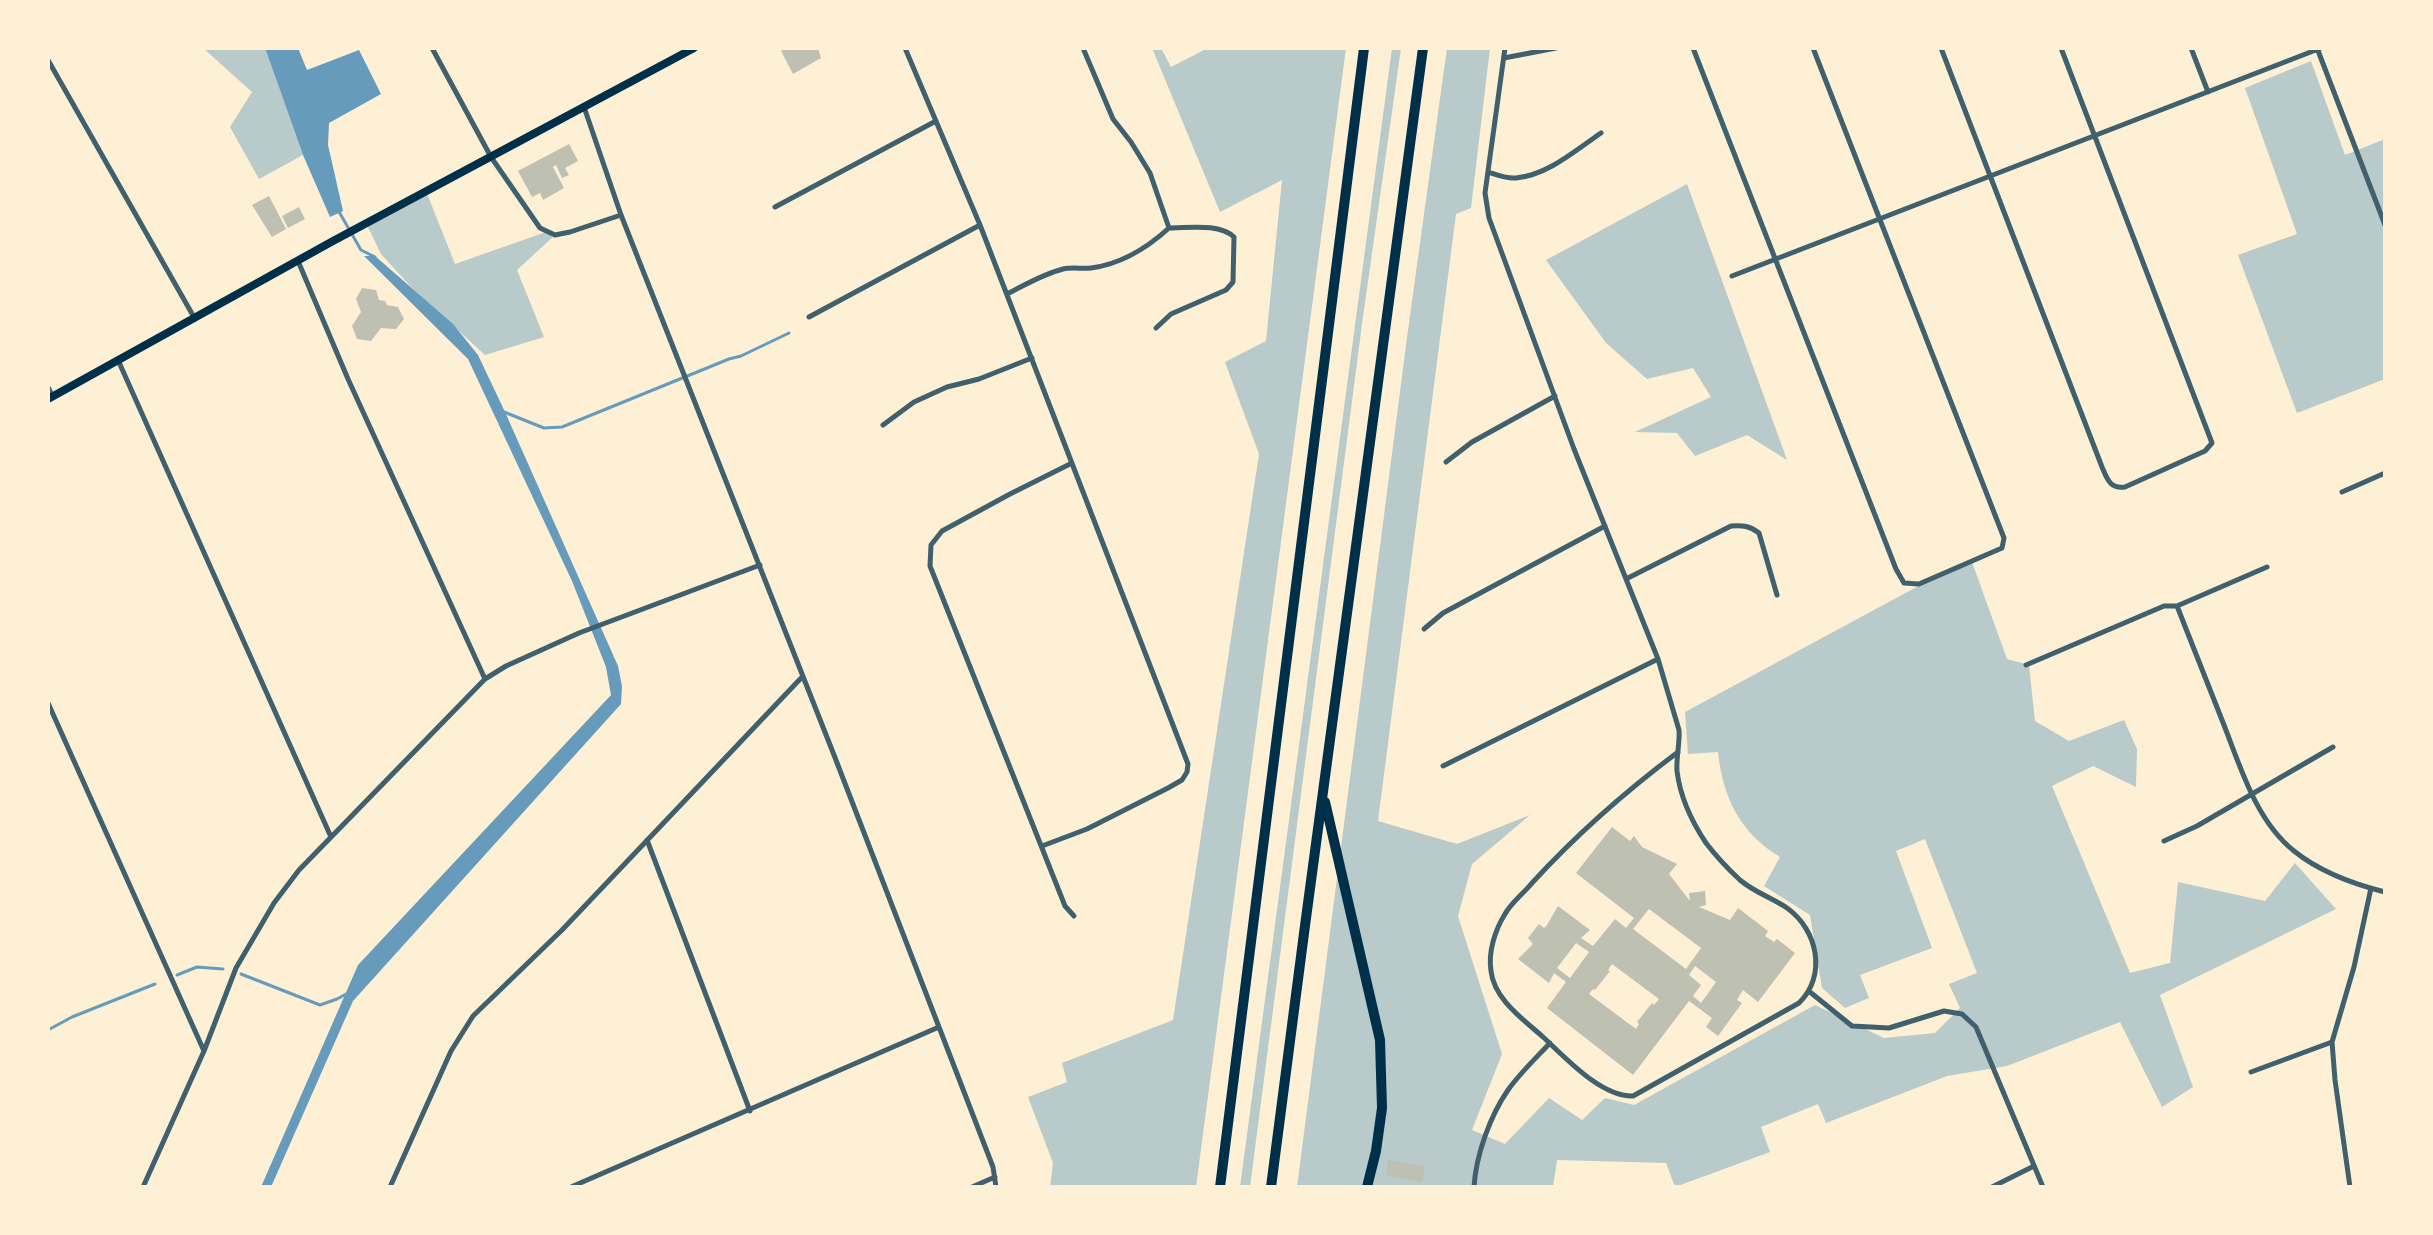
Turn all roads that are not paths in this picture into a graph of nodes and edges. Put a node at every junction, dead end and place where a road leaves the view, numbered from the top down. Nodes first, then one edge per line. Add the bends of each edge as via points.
1 (432, 48) edge
2 (694, 48) edge
3 (905, 48) edge
4 (1083, 48) edge
5 (1364, 48) edge
6 (1423, 48) edge
7 (1505, 48) edge
8 (1556, 48) edge
9 (1693, 48) edge
10 (1814, 48) edge
11 (1941, 48) edge
12 (2061, 48) edge
13 (2191, 48) edge
14 (2319, 48) edge
15 (1504, 58) junction
16 (48, 60) edge
17 (2208, 92) junction
18 (584, 107) junction
19 (936, 121) junction
20 (1601, 133) dead end
21 (2095, 136) junction
22 (490, 157) junction
23 (1488, 172) junction
24 (1990, 176) junction
25 (775, 207) dead end
26 (621, 215) junction
27 (1880, 219) junction
28 (980, 225) junction
29 (2385, 225) edge
30 (1169, 228) junction
31 (1776, 259) junction
32 (298, 261) junction
33 (1732, 276) dead end
34 (1006, 294) junction
35 (809, 317) dead end
36 (195, 319) junction
37 (1156, 328) dead end
38 (1032, 358) junction
39 (118, 360) junction
40 (48, 387) edge
41 (1555, 396) junction
42 (51, 398) edge
43 (883, 425) dead end
44 (1446, 462) dead end
45 (1072, 463) junction
46 (2385, 473) edge
47 (2342, 492) dead end
48 (1605, 526) junction
49 (760, 565) junction
50 (2267, 567) dead end
51 (1626, 579) junction
52 (1777, 595) dead end
53 (2177, 606) junction
54 (1424, 629) dead end
55 (1658, 659) junction
56 (2026, 665) dead end
57 (803, 676) junction
58 (485, 679) junction
59 (48, 703) edge
60 (2333, 747) dead end
61 (1678, 752) junction
62 (1443, 766) dead end
63 (1323, 794) junction
64 (2252, 795) junction
65 (331, 837) junction
66 (647, 840) junction
67 (2164, 841) dead end
68 (1042, 846) junction
69 (2372, 888) junction
70 (2385, 892) edge
71 (1074, 916) dead end
72 (1810, 992) junction
73 (939, 1027) junction
74 (2332, 1042) junction
75 (1550, 1043) junction
76 (204, 1050) junction
77 (2251, 1072) dead end
78 (750, 1111) junction
79 (2034, 1166) junction
80 (995, 1177) junction
81 (143, 1187) edge
82 (390, 1187) edge
83 (571, 1187) edge
84 (972, 1187) edge
85 (996, 1187) edge
86 (1220, 1187) edge
87 (1271, 1187) edge
88 (1367, 1187) edge
89 (1474, 1187) edge
90 (1992, 1187) edge
91 (2043, 1187) edge
92 (2350, 1187) edge

1 - 22 street
2 - 18 main road
3 - 19 street
4 - 30 street via 1113,119 1150,173
5 - 86 highway
6 - 63 highway
7 - 15 street
8 - 15 street
9 - 31 street
10 - 27 street
11 - 24 street
12 - 21 street
13 - 17 street
14 - 17 street
14 - 29 street
15 - 23 street
16 - 36 street
17 - 21 street
18 - 22 main road
18 - 26 street
19 - 25 street
19 - 28 street
20 - 23 street via 1553,166 1530,174 1517,178
21 - 24 street
21 - 24 street via 2211,438 2210,448 2125,487 2113,486 2102,467
22 - 26 street via 534,223 546,232 570,232
22 - 32 main road
23 - 41 street via 1485,193 1489,218
24 - 27 street
26 - 49 street
27 - 31 street
27 - 31 street via 2004,538 2002,548 1919,584 1904,583 1896,569
28 - 34 street
28 - 35 street
30 - 34 street via 1153,243 1124,259 1089,269 1066,268
30 - 37 street via 1228,231 1234,237 1235,247 1233,282 1226,290 1171,314
31 - 33 street
32 - 36 main road
32 - 58 street
34 - 38 street
36 - 39 main road
38 - 43 street via 947,387 914,402
38 - 45 street
39 - 42 main road
39 - 65 street
40 - 42 street
41 - 44 street via 1472,442
41 - 48 street
45 - 68 street via 942,531 931,545 929,555 930,566
45 - 68 street via 1186,755 1188,772 1182,780 1122,812
46 - 47 street
48 - 51 street
48 - 54 street via 1443,613
49 - 57 street
49 - 58 street via 579,633
50 - 53 street
51 - 52 street via 1731,526 1741,525 1759,533
51 - 55 street
53 - 56 street via 2164,606
53 - 64 street
55 - 61 street via 1679,730
55 - 62 street
57 - 66 street
57 - 73 street
58 - 65 street
59 - 76 street
60 - 64 street
61 - 72 street via 1681,789 1707,843 1741,881 1789,909 1803,922 1813,942 1816,963
61 - 75 street via 1558,855 1506,912 1496,934 1491,949 1491,972 1500,996
63 - 87 highway
63 - 88 highway via 1380,1040 1382,1108
64 - 67 street
64 - 69 street via 2279,837 2294,851 2342,878
65 - 76 street via 299,870 254,934 236,968
66 - 78 street
66 - 82 street via 473,1016 451,1051
68 - 71 street via 1065,906
69 - 70 street
69 - 74 street
72 - 75 street via 1799,1003 1633,1096 1603,1089
72 - 79 street via 1852,1026 1889,1028 1944,1011 1962,1014 1976,1027
73 - 78 street
73 - 80 street
74 - 77 street
74 - 92 street
75 - 89 street via 1500,1103 1476,1166
76 - 81 street
78 - 83 street
79 - 90 street
79 - 91 street
80 - 84 street
80 - 85 street

